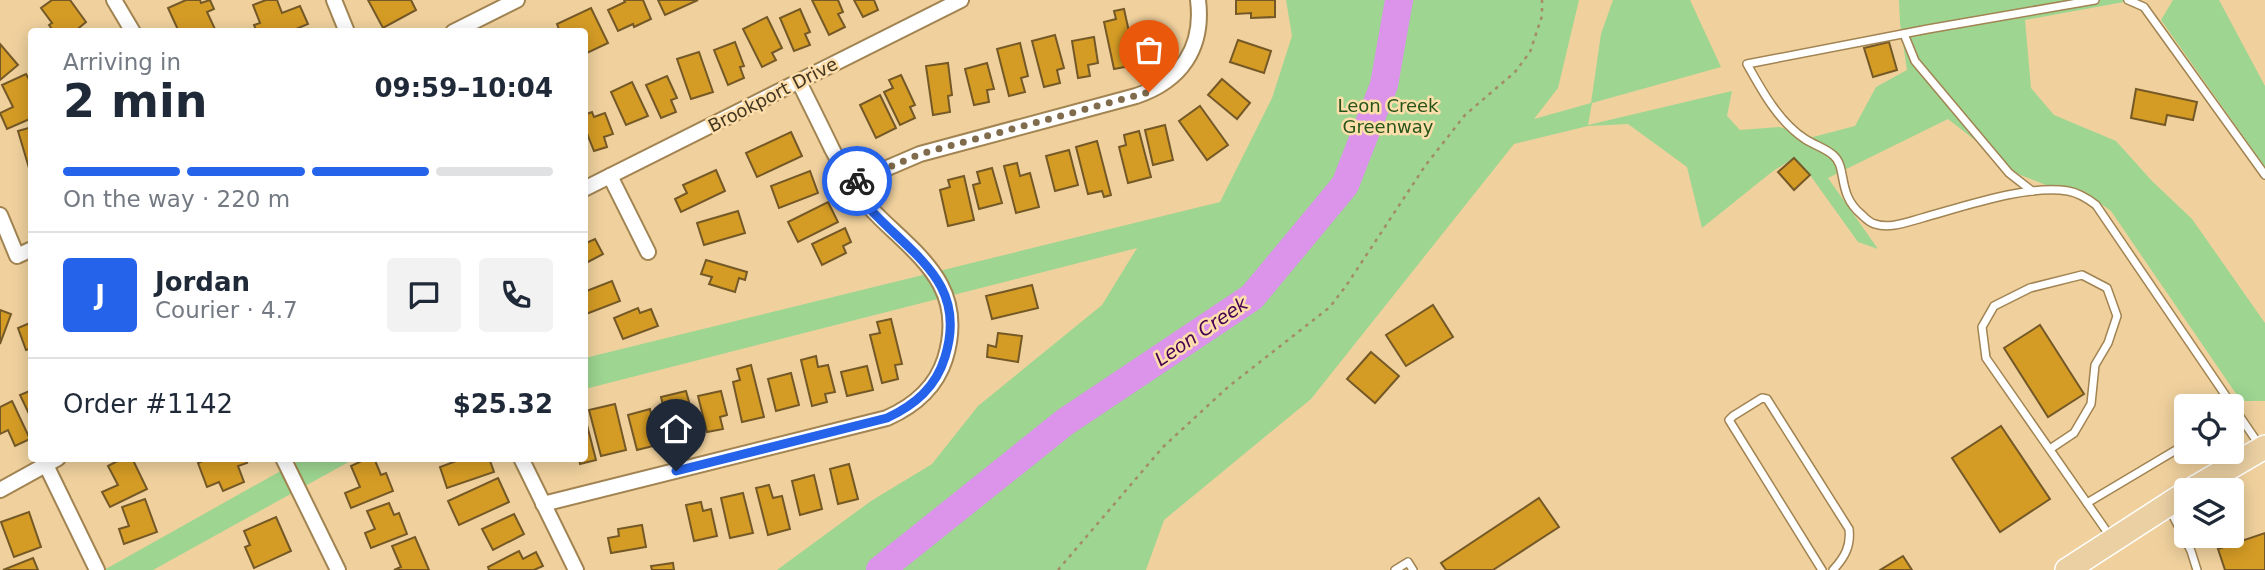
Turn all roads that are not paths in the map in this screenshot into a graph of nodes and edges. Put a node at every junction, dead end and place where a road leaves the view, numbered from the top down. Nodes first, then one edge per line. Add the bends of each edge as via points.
1 (114, 0) edge
2 (334, 0) edge
3 (517, 0) edge
4 (961, 0) edge
5 (1198, 0) edge
6 (2095, 0) edge
7 (2128, 0) edge
8 (131, 28) edge
9 (344, 28) edge
10 (461, 28) edge
11 (1904, 34) junction
12 (799, 82) junction
13 (2265, 175) edge
14 (610, 176) junction
15 (850, 184) junction
16 (588, 187) edge
17 (2032, 191) junction
18 (0, 215) edge
19 (28, 250) edge
20 (649, 252) dead end
21 (2221, 394) edge
22 (2244, 426) edge
23 (2263, 448) edge
24 (2050, 449) junction
25 (2174, 451) edge
26 (52, 462) edge
27 (285, 462) edge
28 (523, 462) edge
29 (2212, 478) edge
30 (0, 490) edge
31 (2174, 500) edge
32 (543, 503) junction
33 (2087, 503) junction
34 (2113, 540) junction
35 (2190, 548) edge
36 (2079, 567) edge
37 (97, 570) edge
38 (338, 570) edge
39 (576, 570) edge
40 (1395, 570) edge
41 (1413, 570) edge
42 (1822, 570) edge
43 (1833, 570) edge
44 (2197, 570) edge

1 - 8 street
2 - 9 street
3 - 10 street
4 - 12 street, Brookport Drive
5 - 15 street via 1194,46 1174,77 1162,86 920,154
6 - 11 lane
7 - 13 lane via 2144,8
11 - 17 lane via 1915,61 2009,173
11 - 17 lane via 1747,64 1782,117 1803,138 1835,156 1846,196 1854,209 1874,224 1896,225
12 - 14 street, Brookport Drive
12 - 15 street
14 - 16 street, Brookport Drive
14 - 20 street
15 - 32 street via 869,209 932,270 946,295 949,345 942,369 921,397 887,418
17 - 21 lane via 2066,191 2096,205
18 - 19 street via 17,256
22 - 23 lane
23 - 29 main road
24 - 24 lane via 1986,358 1982,327 1994,306 2030,288 2082,275 2107,288 2117,316 2095,365 2091,404 2074,433
24 - 33 lane
25 - 33 lane
26 - 30 street
26 - 37 street
27 - 38 street
28 - 32 street
31 - 34 main road
32 - 39 street
33 - 34 lane
34 - 36 main road
35 - 44 lane
40 - 41 lane via 1408,562
42 - 43 lane via 1729,420 1762,398 1767,399 1849,529 1844,558

